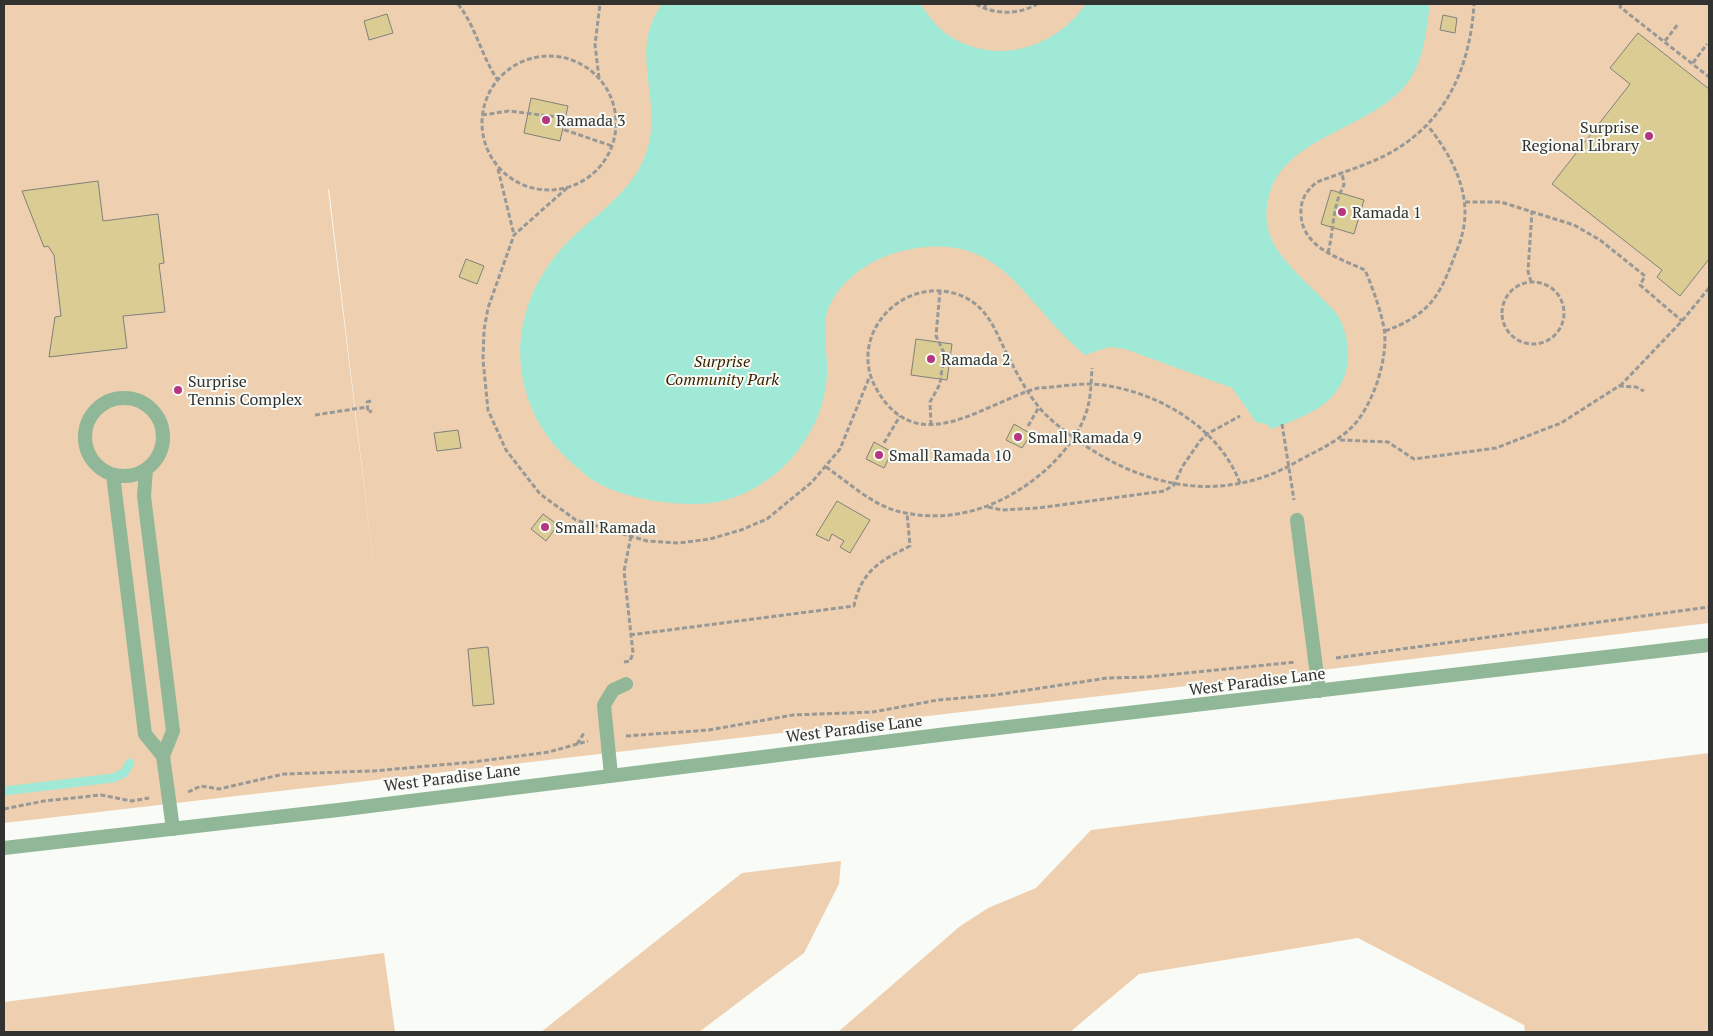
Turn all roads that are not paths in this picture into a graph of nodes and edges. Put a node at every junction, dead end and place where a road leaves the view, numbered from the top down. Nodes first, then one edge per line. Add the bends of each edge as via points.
1 (146, 469) junction
2 (113, 475) junction
3 (1297, 520) road end
4 (1709, 645) edge
5 (626, 684) dead end
6 (1319, 692) junction
7 (163, 756) junction
8 (612, 775) junction
9 (173, 829) junction
10 (4, 848) edge

1 - 2 street
1 - 2 street via 160,452 163,442 159,419 140,402 128,398 115,400 94,413 86,437 87,450 93,461
1 - 7 street via 144,496 173,731
2 - 7 street via 145,734
3 - 6 street
4 - 6 street, West Paradise Lane
5 - 8 street via 613,690 604,705
6 - 8 street, West Paradise Lane
7 - 9 street
8 - 9 street, West Paradise Lane
9 - 10 street, West Paradise Lane

